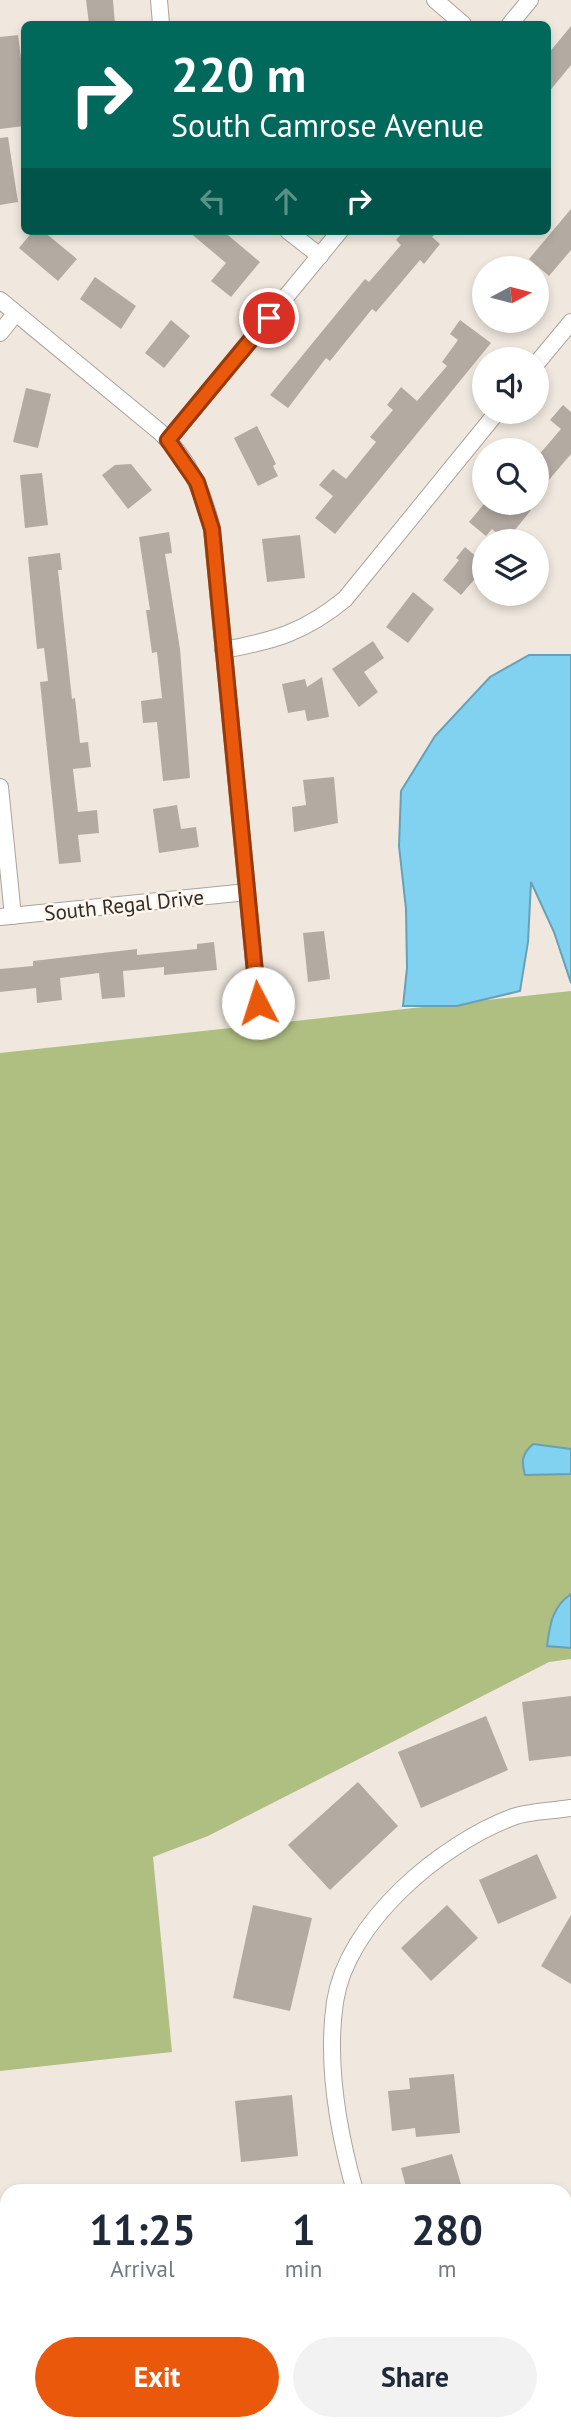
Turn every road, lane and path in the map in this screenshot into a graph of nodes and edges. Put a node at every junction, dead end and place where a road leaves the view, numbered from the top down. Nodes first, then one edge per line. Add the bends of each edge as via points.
1 (159, 0) edge
2 (435, 0) edge
3 (530, 0) edge
4 (161, 21) edge
5 (460, 21) edge
6 (512, 21) edge
7 (293, 235) edge
8 (337, 235) edge
9 (320, 256) junction
10 (0, 300) edge
11 (15, 314) junction
12 (571, 322) edge
13 (0, 333) edge
14 (549, 349) edge
15 (487, 424) edge
16 (168, 440) junction
17 (223, 650) junction
18 (0, 787) edge
19 (247, 892) junction
20 (6, 916) edge
21 (258, 1003) dead end
22 (571, 1808) edge
23 (353, 2184) edge

1 - 4 street
2 - 5 street
3 - 6 street
7 - 9 street
8 - 9 street
9 - 16 street
10 - 11 street
11 - 13 street
11 - 16 street
12 - 14 street
15 - 17 street via 345,598 324,616 289,635
16 - 17 street via 183,457 212,529
17 - 19 street
18 - 20 street
19 - 20 street, South Regal Drive
19 - 21 street
22 - 23 street via 514,1816 444,1854 395,1895 354,1947 335,2000 332,2050 341,2140

